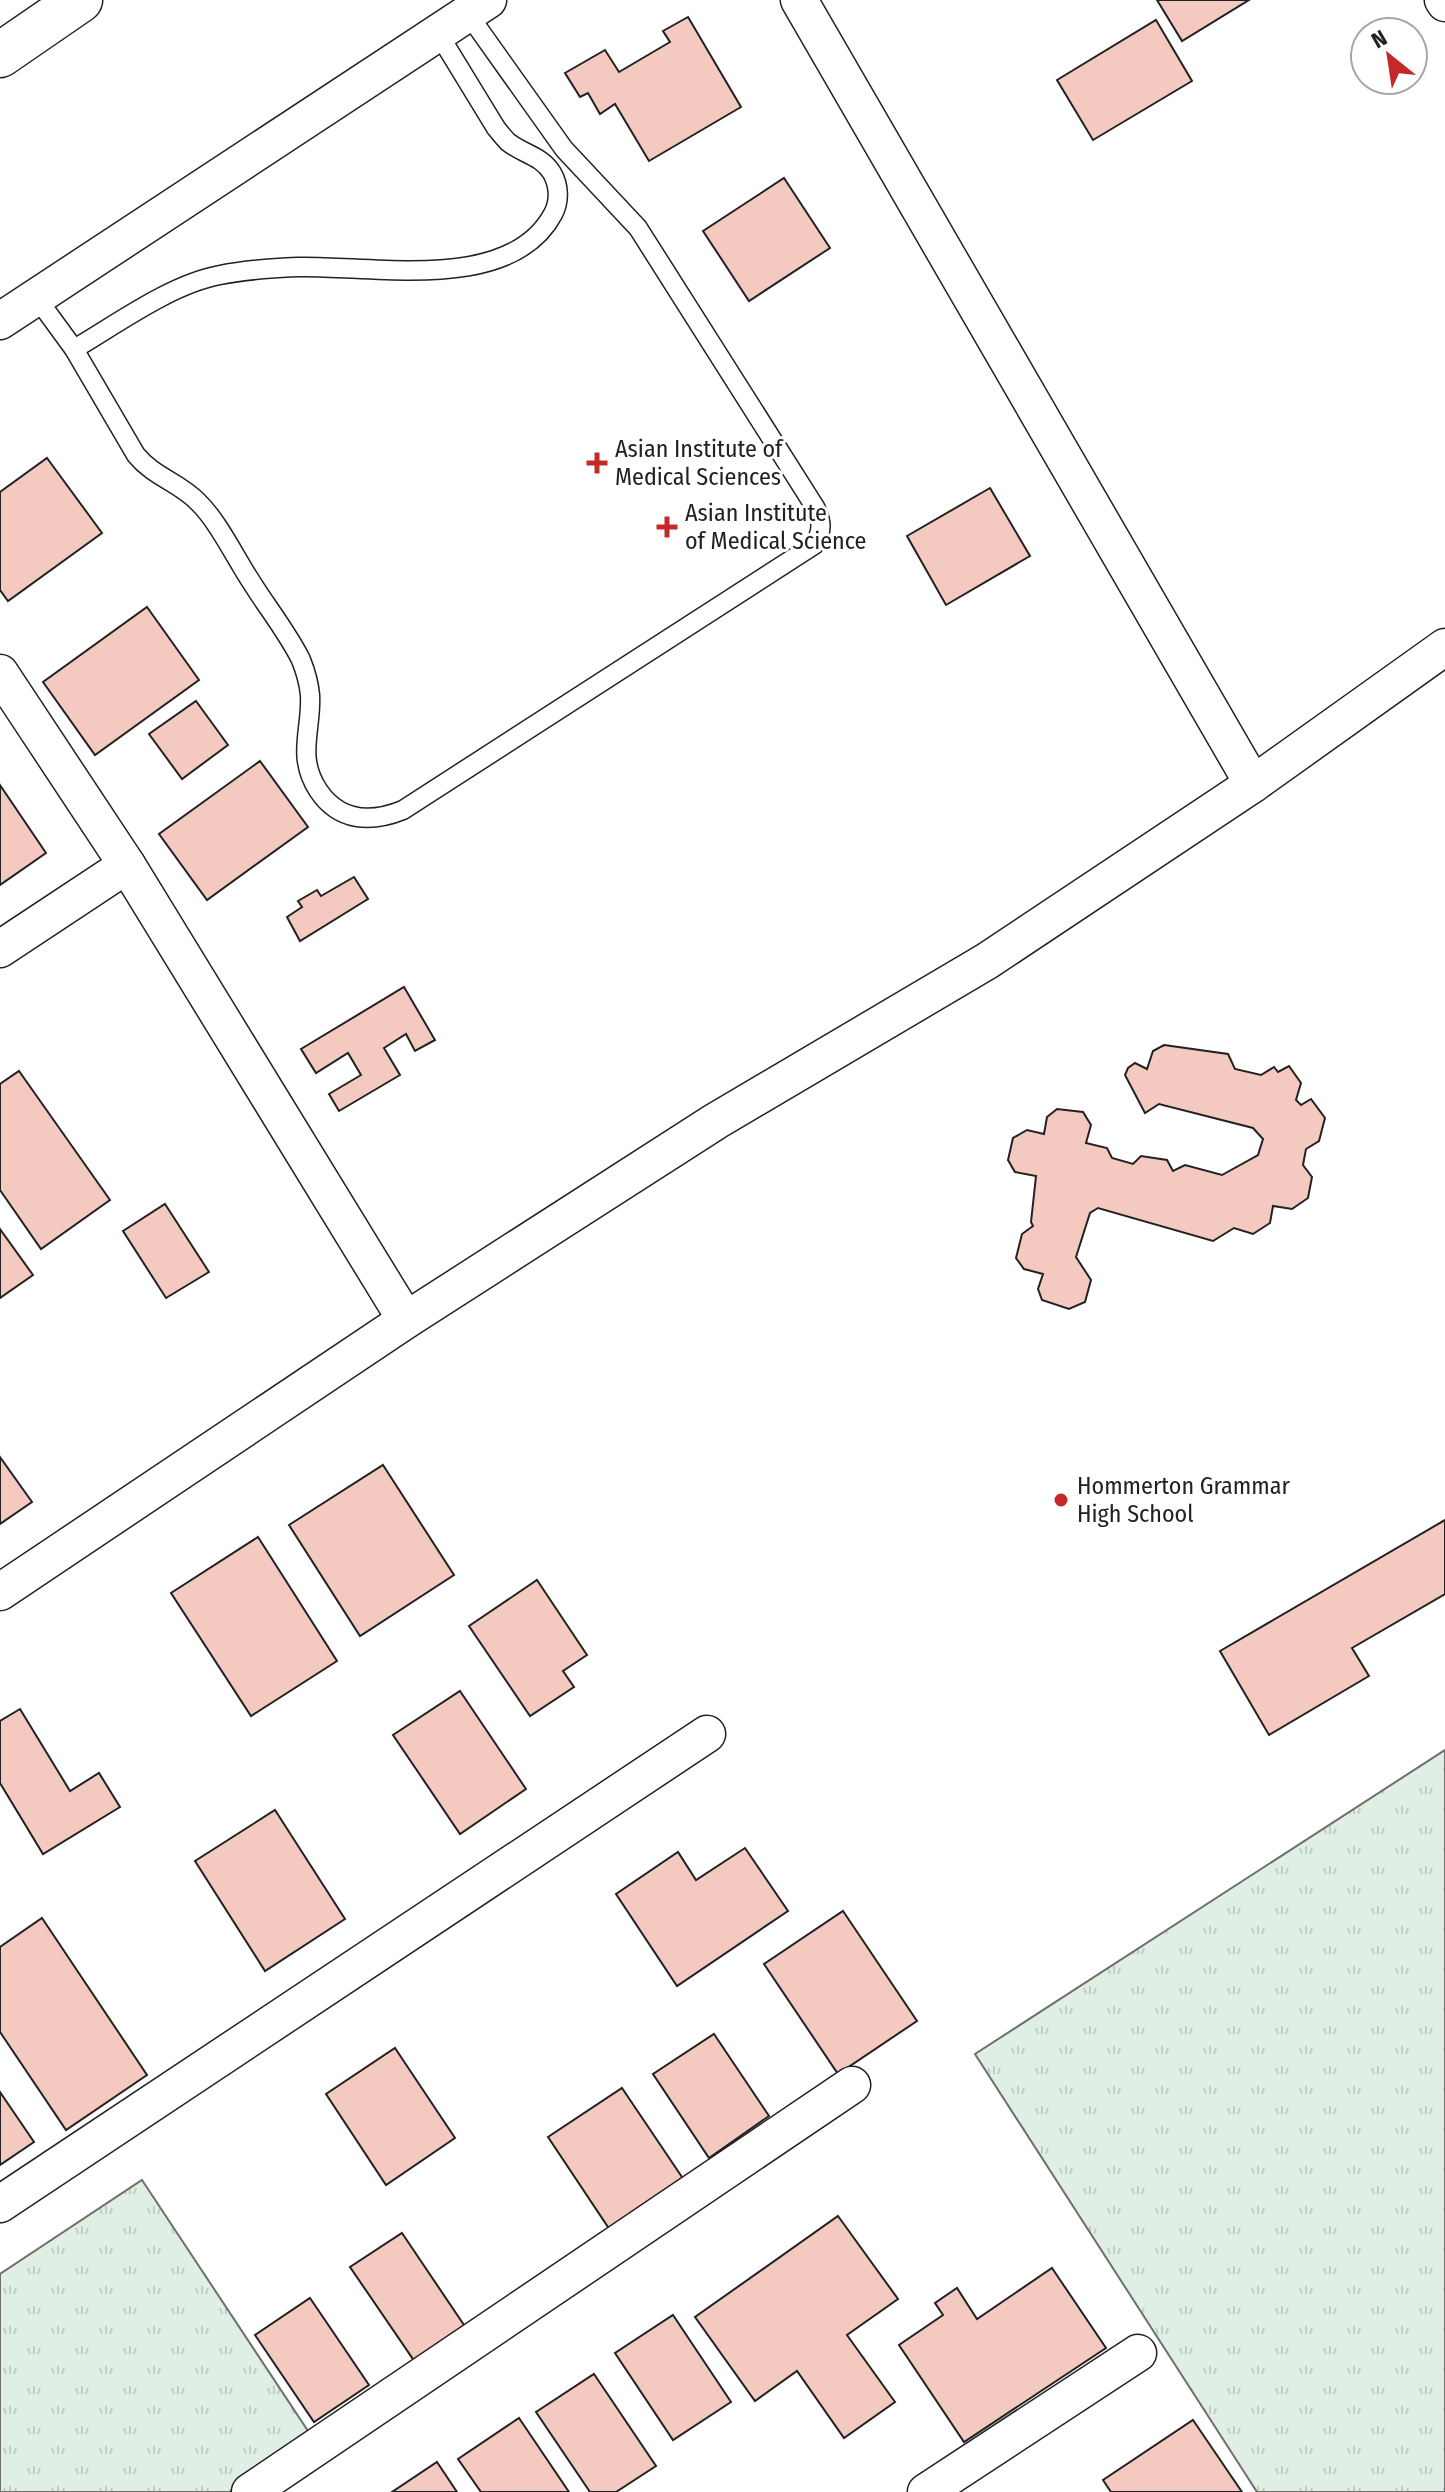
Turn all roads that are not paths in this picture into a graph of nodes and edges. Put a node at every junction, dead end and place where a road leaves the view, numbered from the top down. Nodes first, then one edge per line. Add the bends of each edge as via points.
1 (80, 0) edge
2 (799, 0) edge
3 (465, 16) edge
4 (0, 55) edge
5 (36, 297) junction
6 (0, 321) edge
7 (74, 349) junction
8 (1445, 647) edge
9 (0, 673) edge
10 (1253, 784) junction
11 (127, 865) junction
12 (0, 949) edge
13 (406, 1320) junction
14 (0, 1592) edge
15 (707, 1734) dead end
16 (852, 2085) dead end
17 (0, 2204) edge
18 (1138, 2353) dead end
19 (250, 2492) edge
20 (926, 2492) edge

1 - 4 main road
2 - 10 street
3 - 5 street
3 - 7 lane via 496,128 553,174 557,206 545,229 493,260 457,267 297,267 218,275 168,294
3 - 7 lane via 564,149 638,228 815,507 822,520 814,545 403,810 361,819 339,810 311,776 306,759 310,696 301,660 199,503 136,455
5 - 6 street
5 - 7 lane
8 - 10 street
9 - 11 street
10 - 13 street via 987,961 716,1121
11 - 12 street
11 - 13 street
13 - 14 street
15 - 17 street
16 - 19 street
18 - 20 street

